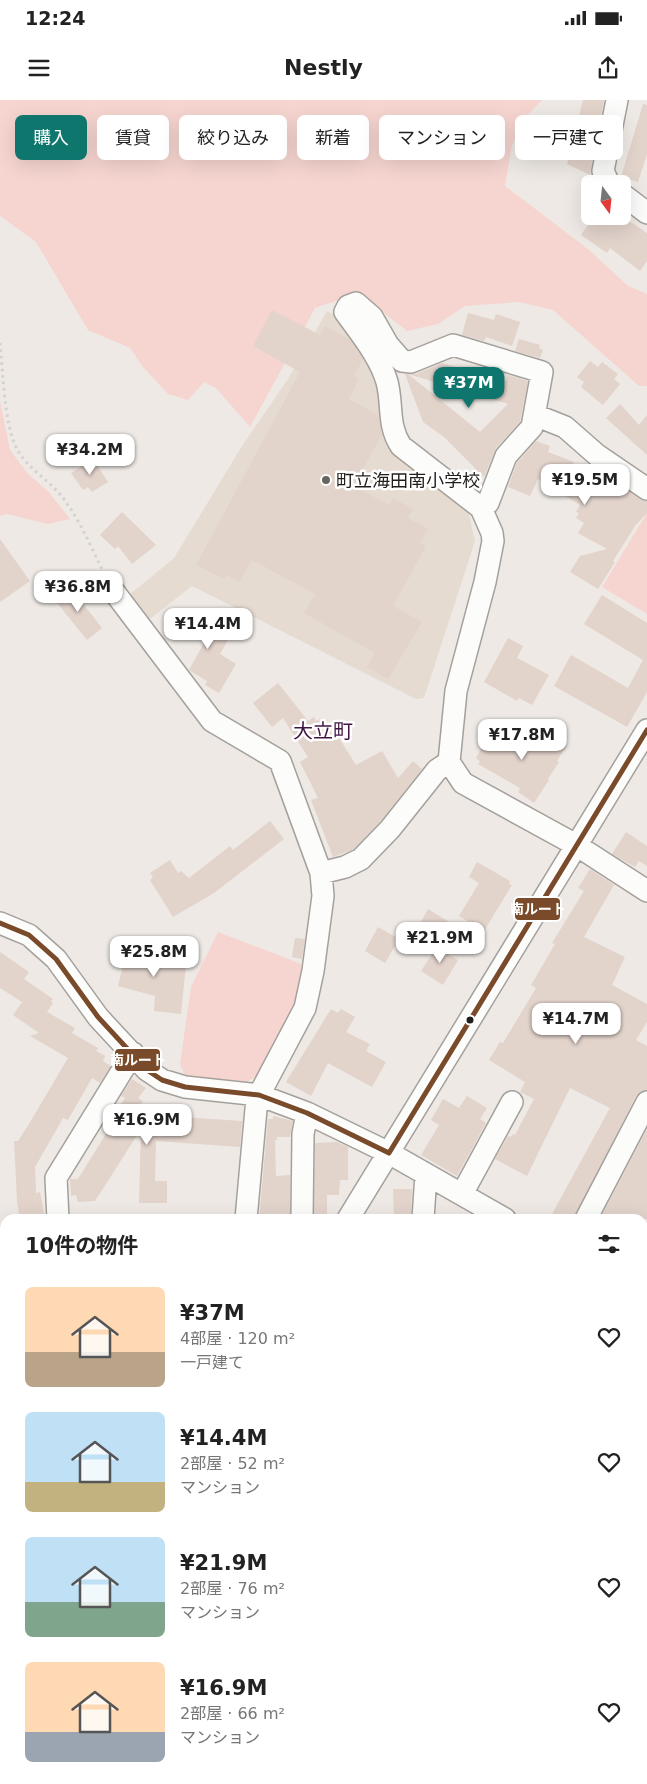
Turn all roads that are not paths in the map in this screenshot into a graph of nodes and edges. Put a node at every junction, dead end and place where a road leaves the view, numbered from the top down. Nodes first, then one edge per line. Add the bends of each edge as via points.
1 (617, 100) edge
2 (605, 175) edge
3 (631, 201) edge
4 (647, 213) edge
5 (402, 361) junction
6 (535, 415) junction
7 (647, 489) edge
8 (488, 502) junction
9 (492, 532) junction
10 (115, 593) road end
11 (647, 730) edge
12 (449, 762) junction
13 (576, 845) junction
14 (321, 873) junction
15 (647, 892) edge
16 (0, 923) edge
17 (133, 1053) junction
18 (259, 1095) junction
19 (512, 1102) dead end
20 (647, 1102) edge
21 (307, 1113) junction
22 (388, 1153) junction
23 (426, 1174) junction
24 (462, 1194) junction
25 (58, 1214) edge
26 (246, 1214) edge
27 (302, 1214) edge
28 (351, 1214) edge
29 (423, 1214) edge
30 (496, 1214) edge
31 (589, 1214) edge

1 - 2 street
3 - 4 street
5 - 6 street via 411,362 453,345 542,372
5 - 8 street via 396,367 396,376 405,434
5 - 9 street via 388,345 372,317 356,303 348,306 345,312 384,371 395,438 481,508
6 - 7 street via 565,427 597,455
6 - 8 street via 532,427 506,456
8 - 9 street via 496,519
9 - 12 street via 485,582 456,691
10 - 14 street via 212,721 280,761
11 - 13 street
12 - 13 street via 464,783
12 - 14 street via 437,770 390,829 361,859 346,867
13 - 15 street
13 - 22 street
14 - 18 street via 323,896 305,1008
16 - 17 street via 29,935 56,960 98,1017
17 - 18 street via 147,1070 169,1084
17 - 25 street via 56,1178
18 - 21 street
18 - 26 street
19 - 24 street
20 - 31 street
21 - 22 street
21 - 27 street via 303,1134
22 - 23 street
22 - 28 street
23 - 24 street
23 - 29 street
24 - 30 street

